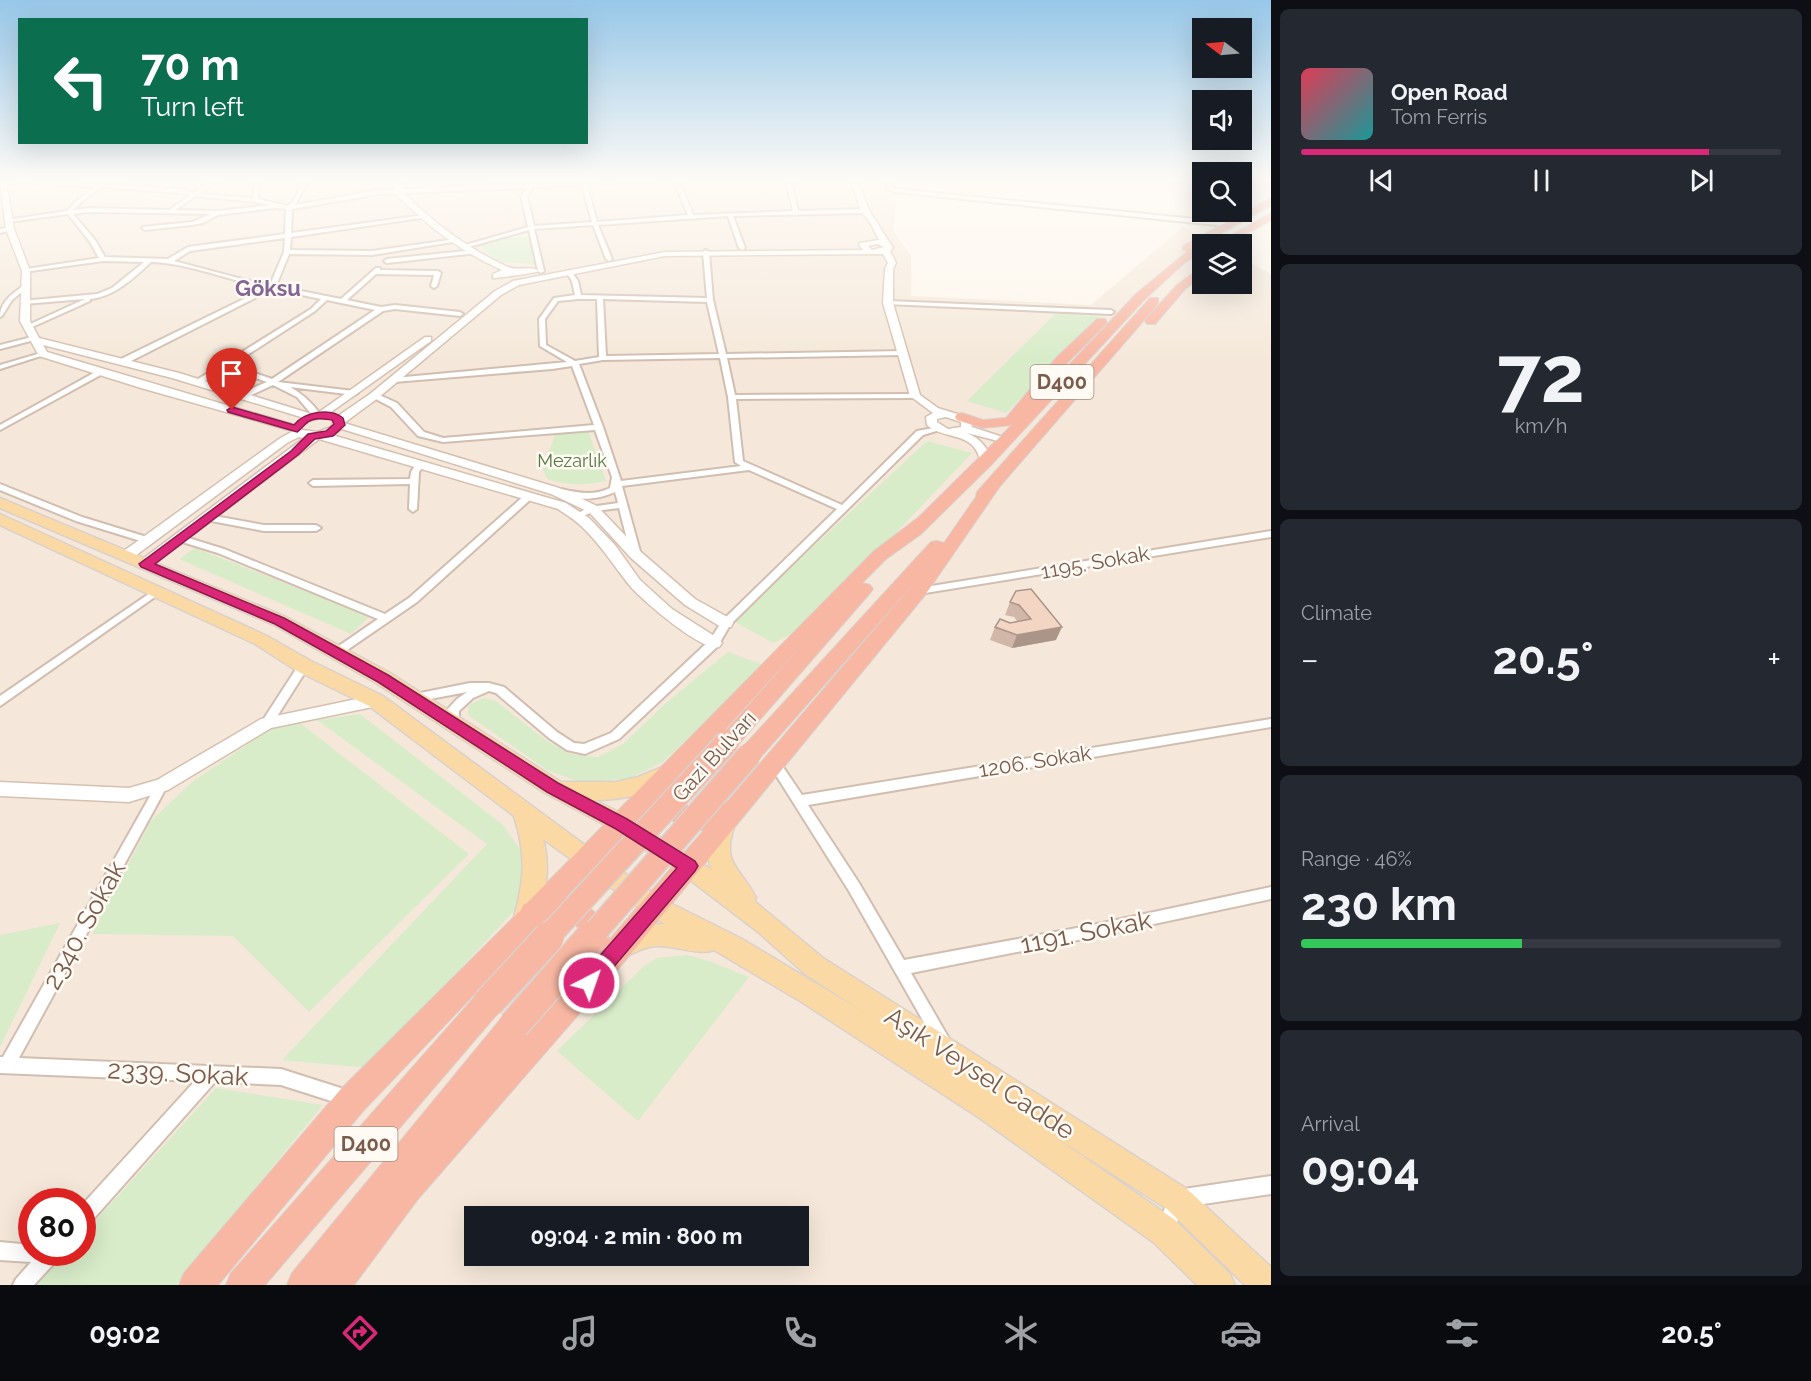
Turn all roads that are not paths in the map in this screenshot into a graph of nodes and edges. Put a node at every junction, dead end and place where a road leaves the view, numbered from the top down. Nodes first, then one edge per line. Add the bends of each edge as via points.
1 (15, 241) edge
2 (93, 241) edge
3 (246, 241) edge
4 (288, 241) edge
5 (456, 241) joint
6 (483, 241) edge
7 (534, 241) edge
8 (602, 241) edge
9 (740, 241) edge
10 (867, 241) edge
11 (882, 241) edge
12 (1199, 241) edge
13 (465, 246) junction
14 (742, 248) junction
15 (868, 248) junction
16 (885, 248) junction
17 (394, 250) junction
18 (287, 252) junction
19 (706, 252) junction
20 (1192, 253) edge
21 (477, 254) junction
22 (103, 259) junction
23 (609, 259) junction
24 (168, 261) junction
25 (387, 261) junction
26 (148, 262) junction
27 (890, 266) junction
28 (1192, 268) edge
29 (26, 271) junction
30 (541, 271) junction
31 (374, 272) junction
32 (568, 272) junction
33 (517, 277) junction
34 (1192, 278) edge
35 (497, 279) junction
36 (434, 286) dead end
37 (25, 287) junction
38 (272, 287) junction
39 (98, 296) junction
40 (578, 297) junction
41 (325, 298) junction
42 (600, 298) junction
43 (710, 300) junction
44 (342, 301) junction
45 (24, 302) junction
46 (888, 303) junction
47 (381, 309) junction
48 (1111, 312) junction
49 (460, 314) junction
50 (0, 315) edge
51 (28, 327) junction
52 (37, 340) junction
53 (0, 347) edge
54 (903, 353) junction
55 (43, 354) junction
56 (723, 355) junction
57 (603, 358) junction
58 (124, 362) junction
59 (230, 363) junction
60 (575, 364) junction
61 (0, 367) edge
62 (102, 372) junction
63 (1089, 375) junction
64 (394, 380) junction
65 (199, 381) junction
66 (275, 382) junction
67 (354, 393) junction
68 (244, 395) junction
69 (374, 396) junction
70 (915, 396) junction
71 (732, 398) junction
72 (926, 406) junction
73 (316, 416) junction
74 (932, 417) junction
75 (339, 423) junction
76 (959, 425) junction
77 (599, 427) junction
78 (0, 428) edge
79 (939, 429) junction
80 (298, 431) junction
81 (316, 436) junction
82 (1006, 440) junction
83 (986, 462) junction
84 (420, 465) junction
85 (746, 468) junction
86 (616, 480) junction
87 (415, 481) junction
88 (313, 483) dead end
89 (992, 486) junction
90 (0, 487) edge
91 (555, 490) junction
92 (528, 497) junction
93 (0, 503) edge
94 (622, 505) junction
95 (842, 508) junction
96 (413, 509) dead end
97 (593, 509) junction
98 (576, 516) junction
99 (209, 518) junction
100 (0, 519) edge
101 (924, 521) junction
102 (316, 528) dead end
103 (1271, 534) edge
104 (182, 539) junction
105 (147, 540) junction
106 (636, 555) junction
107 (126, 556) junction
108 (146, 564) junction
109 (919, 591) junction
110 (156, 592) junction
111 (385, 618) junction
112 (726, 623) junction
113 (714, 643) junction
114 (337, 653) junction
115 (304, 666) junction
116 (489, 687) junction
117 (414, 698) junction
118 (376, 701) junction
119 (0, 702) edge
120 (267, 723) junction
121 (453, 723) junction
122 (1271, 723) edge
123 (680, 764) junction
124 (775, 764) junction
125 (162, 785) junction
126 (552, 787) junction
127 (0, 789) edge
128 (799, 801) junction
129 (741, 804) junction
130 (523, 812) junction
131 (622, 824) junction
132 (724, 825) junction
133 (585, 858) junction
134 (689, 866) junction
135 (1271, 893) edge
136 (654, 906) junction
137 (528, 917) junction
138 (766, 924) junction
139 (733, 947) junction
140 (615, 953) junction
141 (900, 968) junction
142 (575, 998) junction
143 (950, 1055) junction
144 (3, 1065) edge
145 (212, 1074) junction
146 (352, 1100) junction
147 (1271, 1185) edge
148 (1177, 1199) junction
149 (96, 1203) edge
150 (1164, 1231) junction
151 (0, 1251) edge
152 (18, 1252) edge
153 (40, 1266) edge
154 (1255, 1280) edge
155 (22, 1285) edge
156 (196, 1285) edge
157 (243, 1285) edge
158 (304, 1285) edge
159 (333, 1285) edge
160 (1219, 1285) edge

1 - 29 street
2 - 22 street
3 - 24 street via 188,249
4 - 18 street
5 - 13 street
5 - 17 street
6 - 13 street
7 - 30 street
8 - 23 street
9 - 14 street
10 - 15 street
11 - 16 street
12 - 48 highway via 1160,266
13 - 21 street
14 - 15 street
14 - 23 street via 674,249
15 - 16 street
15 - 19 street via 851,253
15 - 27 street
16 - 27 street
17 - 18 street
17 - 25 street
18 - 38 street
19 - 32 street via 653,255
19 - 43 street
20 - 82 highway, Gazi Bulvarı / D400 via 1140,297
21 - 25 street
21 - 33 street
21 - 35 street
22 - 26 street
22 - 29 street
23 - 30 street
24 - 26 street
24 - 38 street
25 - 31 street
26 - 39 street via 114,289
27 - 46 street
28 - 63 highway, Gazi Bulvarı / D400 via 1155,300
29 - 37 street
30 - 33 street
31 - 36 street via 438,273
31 - 44 street
32 - 33 street
32 - 40 street via 575,281
33 - 35 street
33 - 64 street
34 - 63 highway via 1125,353
35 - 49 street
37 - 45 street
37 - 50 street via 10,299
38 - 41 street
38 - 58 street
39 - 45 street
39 - 51 street
40 - 42 street
40 - 60 street via 556,300 542,319 543,346
41 - 44 street
41 - 59 street via 313,310
42 - 43 street
42 - 57 street
43 - 56 street
44 - 47 street
45 - 51 street
46 - 48 street
46 - 54 street
47 - 49 street
47 - 66 street
48 - 76 highway via 1062,360 1011,421
49 - 67 street
51 - 52 street
52 - 53 street
52 - 55 street
52 - 58 street
54 - 56 street
54 - 70 street
55 - 61 street
55 - 62 street
56 - 57 street
56 - 71 street
57 - 60 street
58 - 65 street
59 - 65 street
59 - 66 street via 236,369
60 - 64 street
60 - 77 street
62 - 78 street
62 - 80 street
63 - 89 highway, Gazi Bulvarı / D400
64 - 69 street
65 - 68 street
66 - 67 street
66 - 68 street
66 - 73 street via 308,400
67 - 73 street
68 - 73 street
69 - 75 street
69 - 77 street via 394,405 421,434 443,440
70 - 71 street
70 - 72 street
71 - 85 street via 738,462
72 - 74 street
72 - 76 street
73 - 75 street via 335,417
73 - 80 street via 298,424
74 - 76 street via 940,414
74 - 79 street via 931,423
75 - 81 street via 336,429
75 - 91 street
76 - 79 street
76 - 82 street
76 - 83 street via 978,443
77 - 86 street
79 - 95 street via 920,433
80 - 81 street
80 - 105 street
81 - 84 street
81 - 99 street
82 - 83 highway, Gazi Bulvarı / D400
83 - 101 highway, Gazi Bulvarı / D400
84 - 87 street
84 - 92 street
85 - 86 street
85 - 95 street
86 - 91 street via 614,489 601,496
86 - 94 street
87 - 88 street
87 - 96 street
89 - 109 highway
89 - 158 highway, Gazi Bulvarı / D400, bridge via 750,754 514,1025
90 - 105 street
91 - 97 street
92 - 98 street via 562,506
92 - 111 street via 413,600
93 - 107 main road, Aşık Veysel Cadde
94 - 97 street
94 - 106 street
95 - 112 street
97 - 98 street
97 - 106 street
98 - 113 street via 610,548 635,583 667,612
99 - 102 street via 264,528
99 - 104 street
100 - 110 main road, Aşık Veysel Cadde
101 - 123 highway via 880,555
101 - 157 highway, Gazi Bulvarı / D400, bridge via 488,1003
103 - 109 street, 1195. Sokak
104 - 108 street
104 - 111 street
105 - 107 street
106 - 112 street via 690,602
107 - 108 main road, Aşık Veysel Cadde
108 - 114 main road, Aşık Veysel Cadde via 280,621
109 - 124 highway
110 - 115 main road, Aşık Veysel Cadde via 261,640
110 - 119 street
111 - 114 street
112 - 113 street
113 - 116 street via 615,736 585,749 571,747 500,690
114 - 117 main road, Aşık Veysel Cadde
115 - 118 main road, Aşık Veysel Cadde
115 - 120 street
116 - 117 street via 476,685
116 - 121 street via 476,691 453,710
117 - 121 main road, Aşık Veysel Cadde
118 - 120 street
118 - 130 main road, Aşık Veysel Cadde
120 - 125 street
121 - 126 main road, Aşık Veysel Cadde
122 - 128 street, 1206. Sokak
123 - 126 main road via 647,785 599,793
123 - 129 highway via 668,801 674,811 699,820 717,819
123 - 131 highway
124 - 128 street
124 - 129 highway
125 - 127 street via 129,795
125 - 144 street, 2340. Sokak
126 - 131 main road, Aşık Veysel Cadde
128 - 141 street
129 - 132 highway
130 - 133 main road, Aşık Veysel Cadde
130 - 137 main road via 535,844 537,869
131 - 133 highway
131 - 134 main road, Aşık Veysel Cadde
132 - 134 highway
132 - 138 main road via 717,842 725,876
133 - 136 main road, Aşık Veysel Cadde
133 - 137 highway
134 - 136 highway
134 - 138 main road, Aşık Veysel Cadde
135 - 141 street, 1191. Sokak
136 - 139 main road, Aşık Veysel Cadde
136 - 140 highway
137 - 142 highway via 562,908 580,914 591,924 596,939 594,960
137 - 146 highway
138 - 143 main road, Aşık Veysel Cadde via 814,966
139 - 140 main road via 653,935 632,939
139 - 150 main road, Aşık Veysel Cadde via 988,1107
140 - 142 highway
141 - 143 street
142 - 159 highway via 407,1188
143 - 148 main road, Aşık Veysel Cadde
144 - 145 street, 2339. Sokak
145 - 146 street, 2339. Sokak via 281,1077
145 - 149 street
146 - 156 highway
147 - 148 street
148 - 150 street
148 - 154 main road, Aşık Veysel Cadde
150 - 160 main road, Aşık Veysel Cadde
151 - 152 street
153 - 155 street

